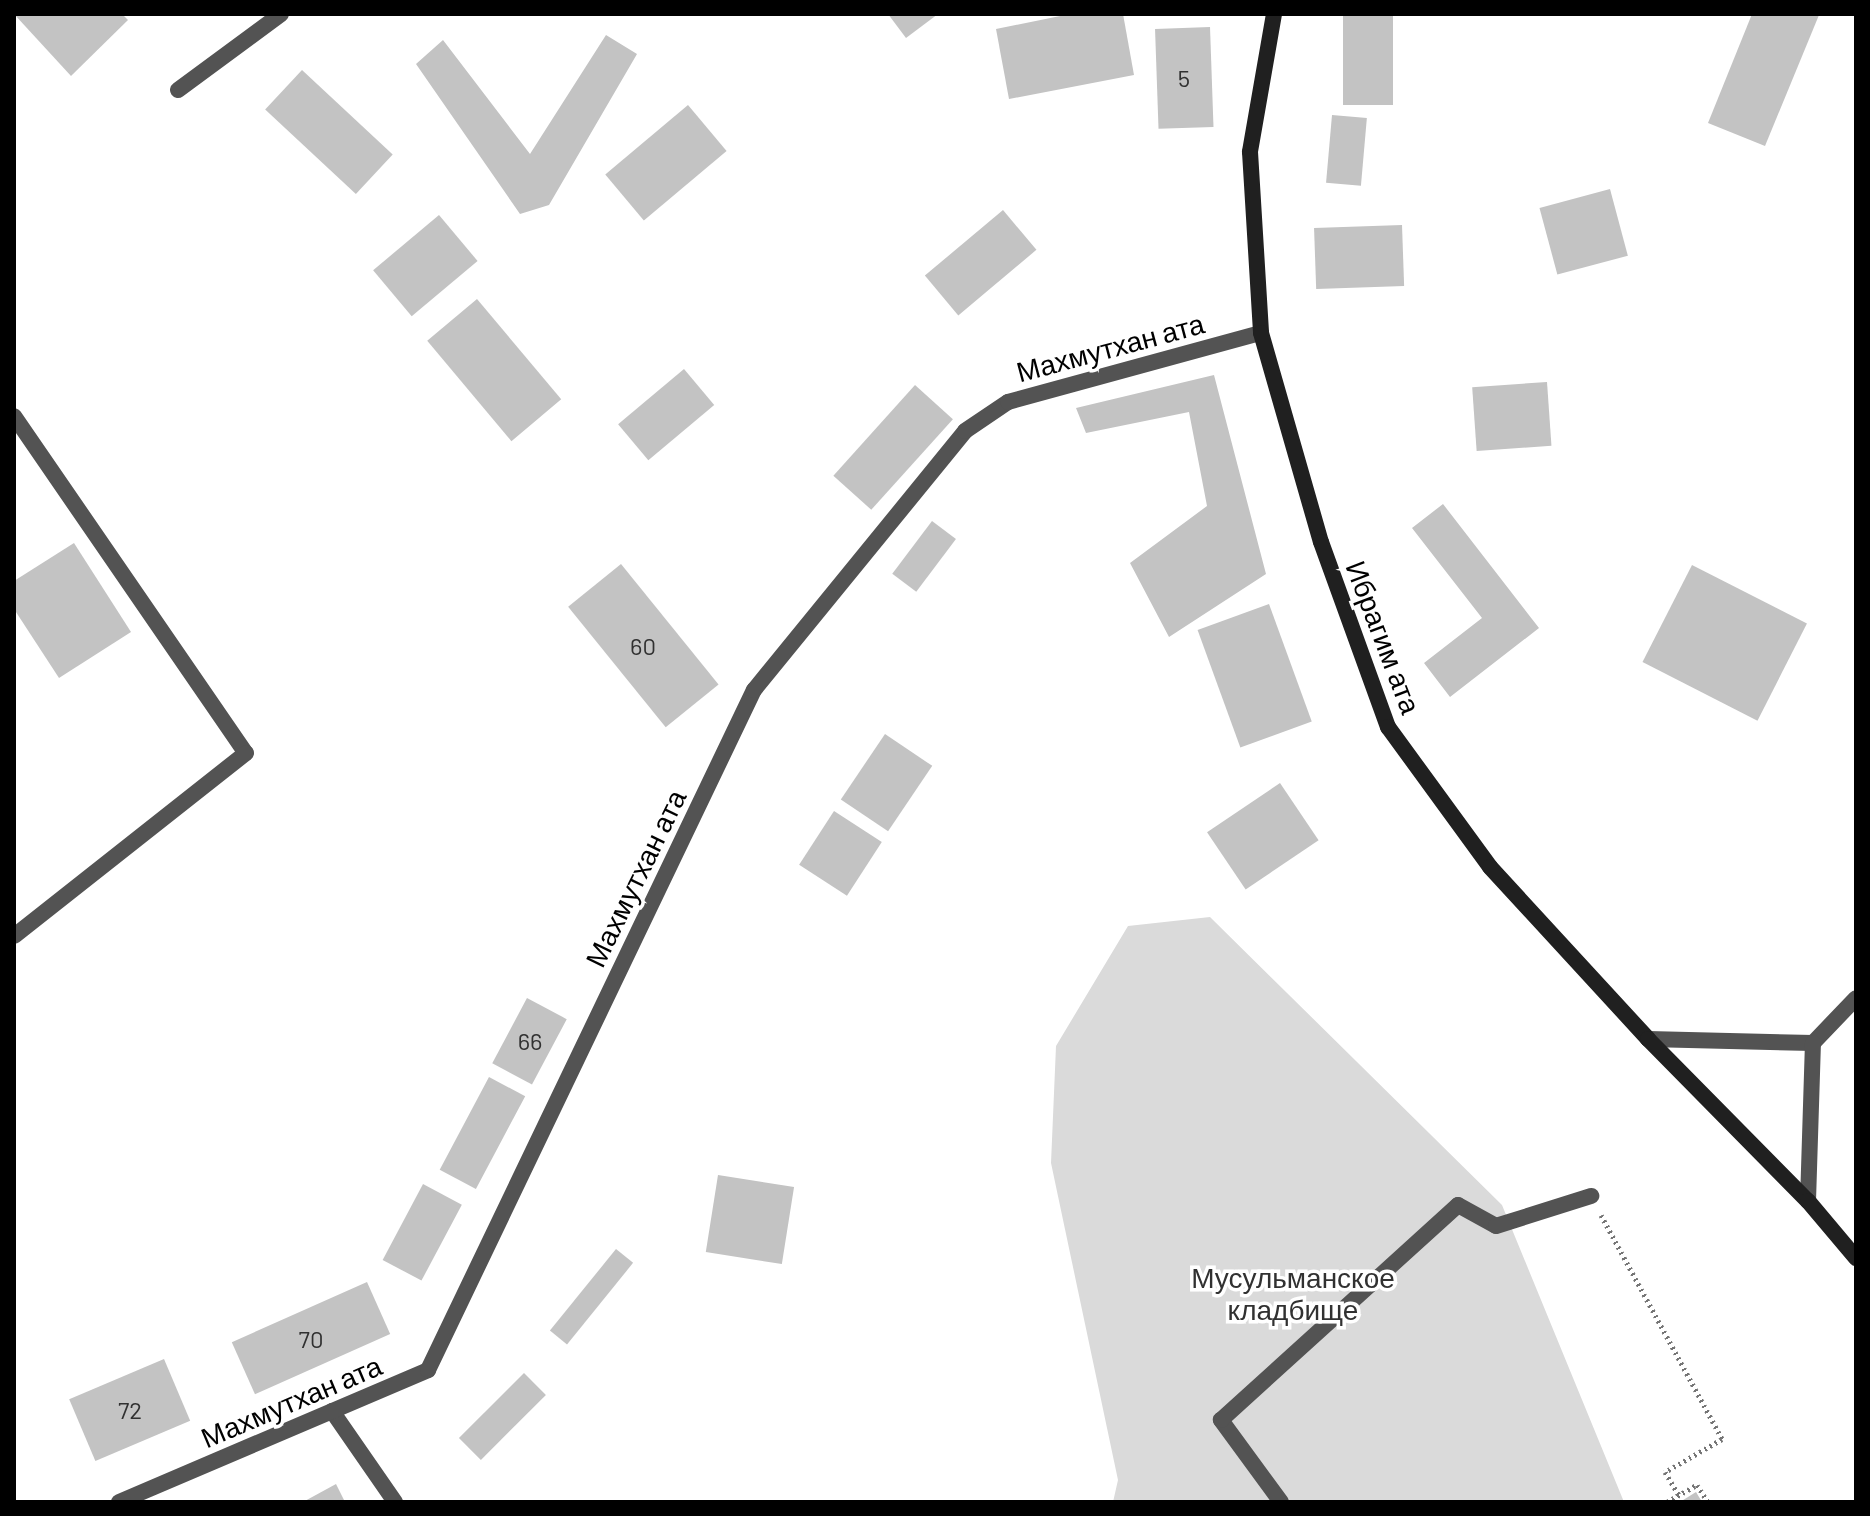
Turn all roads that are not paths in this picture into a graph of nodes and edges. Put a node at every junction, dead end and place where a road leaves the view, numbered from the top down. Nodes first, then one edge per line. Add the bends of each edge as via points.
1 (281, 14) edge
2 (1274, 14) edge
3 (178, 90) dead end
4 (1261, 333) junction
5 (14, 416) edge
6 (14, 936) edge
7 (1856, 998) edge
8 (1648, 1039) junction
9 (1813, 1043) junction
10 (1591, 1196) road end
11 (1808, 1201) junction
12 (1856, 1258) edge
13 (332, 1411) junction
14 (119, 1502) edge
15 (395, 1502) edge
16 (1281, 1502) edge

1 - 3 street
2 - 4 street, Ибрагим ата via 1250,152
4 - 8 street, Ибрагим ата via 1321,542 1388,727 1490,867
4 - 13 street, Махмутхан ата via 1008,402 965,431 754,690 428,1370
5 - 6 street via 246,753
7 - 9 street
8 - 9 street
8 - 11 street, Ибрагим ата
9 - 11 street
10 - 16 street via 1496,1226 1458,1205 1221,1420
11 - 12 street, Ибрагим ата
13 - 14 street, Махмутхан ата
13 - 15 street

